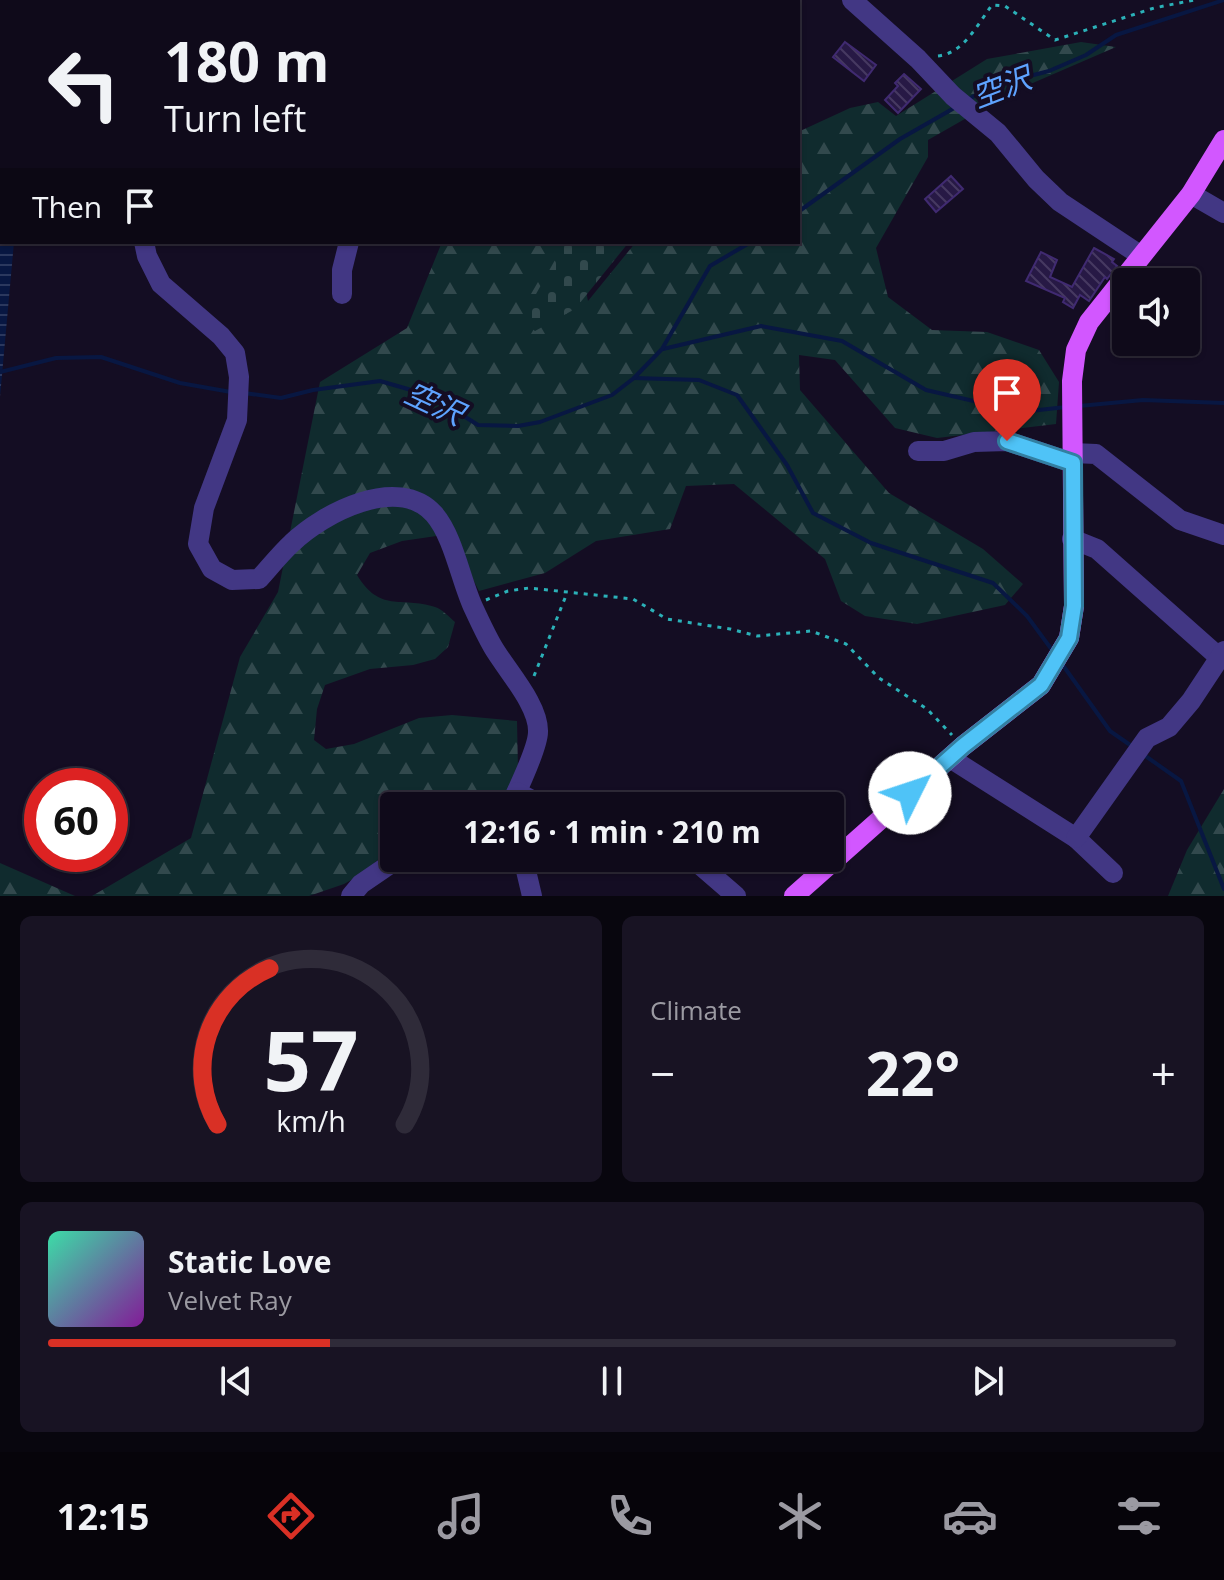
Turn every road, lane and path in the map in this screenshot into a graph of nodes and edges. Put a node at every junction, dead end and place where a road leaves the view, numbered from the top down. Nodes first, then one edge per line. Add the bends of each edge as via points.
1 (852, 0) edge
2 (1194, 0) edge
3 (918, 59) junction
4 (1224, 140) edge
5 (1191, 194) junction
6 (1224, 213) edge
7 (144, 244) edge
8 (348, 244) edge
9 (1140, 255) junction
10 (342, 294) dead end
11 (918, 451) dead end
12 (1073, 458) junction
13 (1224, 535) edge
14 (1072, 539) junction
15 (567, 593) junction
16 (472, 606) junction
17 (1222, 654) edge
18 (526, 698) junction
19 (957, 752) junction
20 (516, 792) edge
21 (1076, 838) junction
22 (380, 871) edge
23 (526, 872) edge
24 (708, 872) edge
25 (1113, 873) dead end
26 (351, 896) edge
27 (532, 896) edge
28 (736, 896) edge
29 (794, 896) edge

1 - 3 street
2 - 3 path via 1055,40 1005,6 992,5 962,46 947,55
3 - 9 street via 998,133 1060,202
4 - 5 main road
5 - 6 street
5 - 9 main road
7 - 16 street via 161,284 235,353 237,420 204,508 198,544 212,569 232,580 259,579 293,541 331,516 373,498 408,498 435,516
8 - 10 street
9 - 12 main road via 1089,322 1076,350
11 - 12 street via 1007,441
12 - 13 street via 1096,454 1180,520
12 - 14 main road
14 - 17 street via 1097,549
14 - 19 main road via 1074,606 1069,638 1041,685
15 - 16 path via 529,588
15 - 18 path
15 - 19 path via 633,599 667,619 757,636 811,631 846,644 879,678 927,709
16 - 18 street
17 - 21 street via 1169,727 1147,738
18 - 20 street via 535,711 539,734
19 - 21 street
19 - 29 main road
21 - 25 street
22 - 26 street
23 - 27 street
24 - 28 street

